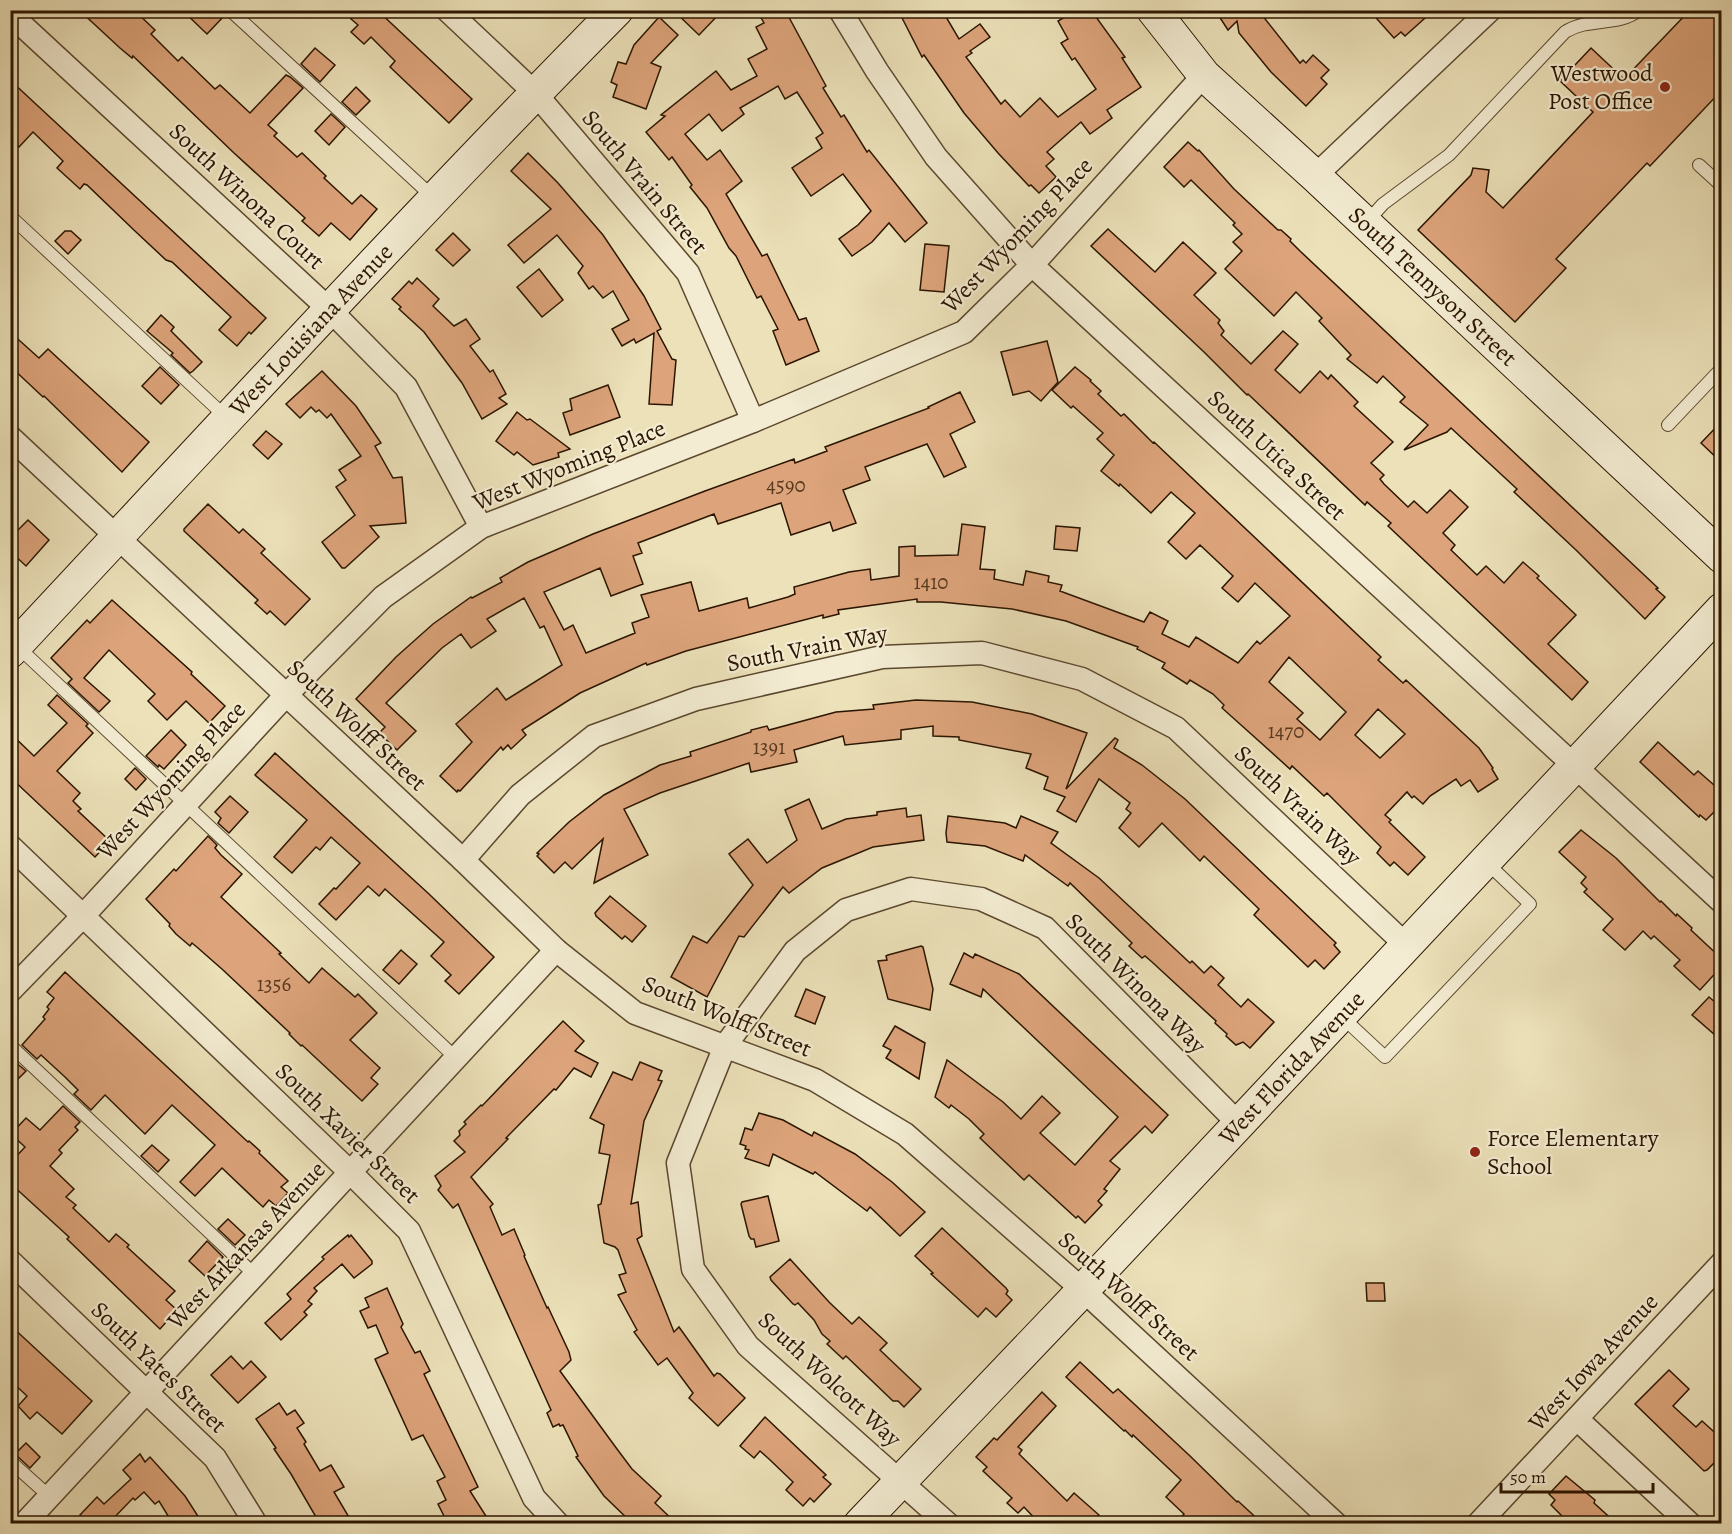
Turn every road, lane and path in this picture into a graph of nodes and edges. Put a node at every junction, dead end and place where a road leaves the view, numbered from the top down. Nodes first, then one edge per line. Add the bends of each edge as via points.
1 (230, 10) edge
2 (447, 10) edge
3 (617, 10) edge
4 (840, 10) edge
5 (1153, 10) edge
6 (1639, 10) edge
7 (1486, 12) edge
8 (10, 14) edge
9 (1203, 75) junction
10 (535, 93) junction
11 (1699, 165) dead end
12 (1315, 176) junction
13 (1722, 186) edge
14 (435, 199) junction
15 (10, 216) edge
16 (1366, 224) junction
17 (1032, 265) junction
18 (330, 310) junction
19 (1722, 368) edge
20 (228, 419) junction
21 (753, 421) junction
22 (1668, 425) dead end
23 (10, 437) edge
24 (482, 527) junction
25 (117, 538) junction
26 (1722, 558) edge
27 (1722, 609) edge
28 (13, 646) edge
29 (286, 695) junction
30 (1573, 767) junction
31 (185, 805) junction
32 (10, 846) edge
33 (463, 860) junction
34 (1485, 861) junction
35 (1722, 902) edge
36 (83, 916) junction
37 (1406, 945) junction
38 (556, 950) junction
39 (10, 991) edge
40 (1340, 1016) junction
41 (10, 1046) edge
42 (725, 1046) junction
43 (456, 1058) junction
44 (1239, 1124) junction
45 (350, 1172) junction
46 (10, 1261) edge
47 (1722, 1263) edge
48 (255, 1275) junction
49 (1083, 1290) junction
50 (146, 1392) junction
51 (1577, 1419) junction
52 (10, 1461) edge
53 (901, 1481) junction
54 (49, 1496) junction
55 (24, 1524) edge
56 (256, 1524) edge
57 (558, 1524) edge
58 (860, 1524) edge
59 (948, 1524) edge
60 (1336, 1524) edge
61 (1478, 1524) edge
62 (1690, 1524) edge

1 - 14 lane
2 - 10 street, South Vrain Street
3 - 10 street, West Louisiana Avenue
4 - 17 street, South Utica Street via 876,71 936,157
5 - 9 street, South Tennyson Street
6 - 16 lane via 1628,17 1575,26 1565,32 1449,155 1383,204
7 - 12 street
8 - 18 street, South Winona Court
9 - 12 street, South Tennyson Street
9 - 17 street, West Wyoming Place
10 - 14 street, West Louisiana Avenue
10 - 21 street, South Vrain Street via 688,273
11 - 13 lane
12 - 16 street, South Tennyson Street
14 - 18 street, West Louisiana Avenue
15 - 20 lane
16 - 26 street, South Tennyson Street
17 - 21 street, West Wyoming Place via 964,332
17 - 30 street, South Utica Street
18 - 20 street, West Louisiana Avenue
18 - 24 street, South Winona Court via 406,387
19 - 22 lane
20 - 25 street, West Louisiana Avenue
21 - 24 street, West Wyoming Place
23 - 25 street, South Wolff Street
24 - 29 street, West Wyoming Place via 383,597
25 - 28 street, West Louisiana Avenue
25 - 29 street, South Wolff Street
27 - 30 street, West Florida Avenue
28 - 31 lane
29 - 31 street, West Wyoming Place
29 - 33 street, South Wolff Street
30 - 34 street, West Florida Avenue
30 - 35 street, South Utica Street
31 - 36 street, West Wyoming Place
31 - 43 lane
32 - 36 street, South Xavier Street
33 - 37 street, South Vrain Way via 520,795 594,736 696,699 882,657 982,653 1082,679 1176,728
33 - 38 street, South Wolff Street
34 - 37 street, West Florida Avenue
34 - 40 lane via 1530,904 1385,1057
36 - 39 street, West Wyoming Place
36 - 45 street, South Xavier Street
37 - 40 street, West Florida Avenue
38 - 42 street, South Wolff Street via 635,1013
38 - 43 street, West Arkansas Avenue
40 - 44 street, West Florida Avenue
41 - 48 lane
42 - 44 street, South Winona Way via 795,951 846,910 911,889 981,899 1045,928
42 - 49 street, South Wolff Street via 815,1080 905,1134
42 - 53 street, South Wolcott Way via 678,1163 693,1269 748,1346
43 - 45 street, West Arkansas Avenue
44 - 49 street, West Florida Avenue
45 - 48 street, West Arkansas Avenue
45 - 57 street, South Xavier Street via 409,1232 534,1498
46 - 50 street, South Yates Street
47 - 51 street, West Iowa Avenue
48 - 50 street, West Arkansas Avenue
49 - 53 street, West Florida Avenue
49 - 60 street, South Wolff Street
50 - 54 street, West Arkansas Avenue
50 - 56 street, South Yates Street via 215,1458
51 - 61 street, West Iowa Avenue
51 - 62 street
52 - 54 lane
53 - 58 street, West Florida Avenue
53 - 59 street, South Wolcott Way
54 - 55 street, West Arkansas Avenue

